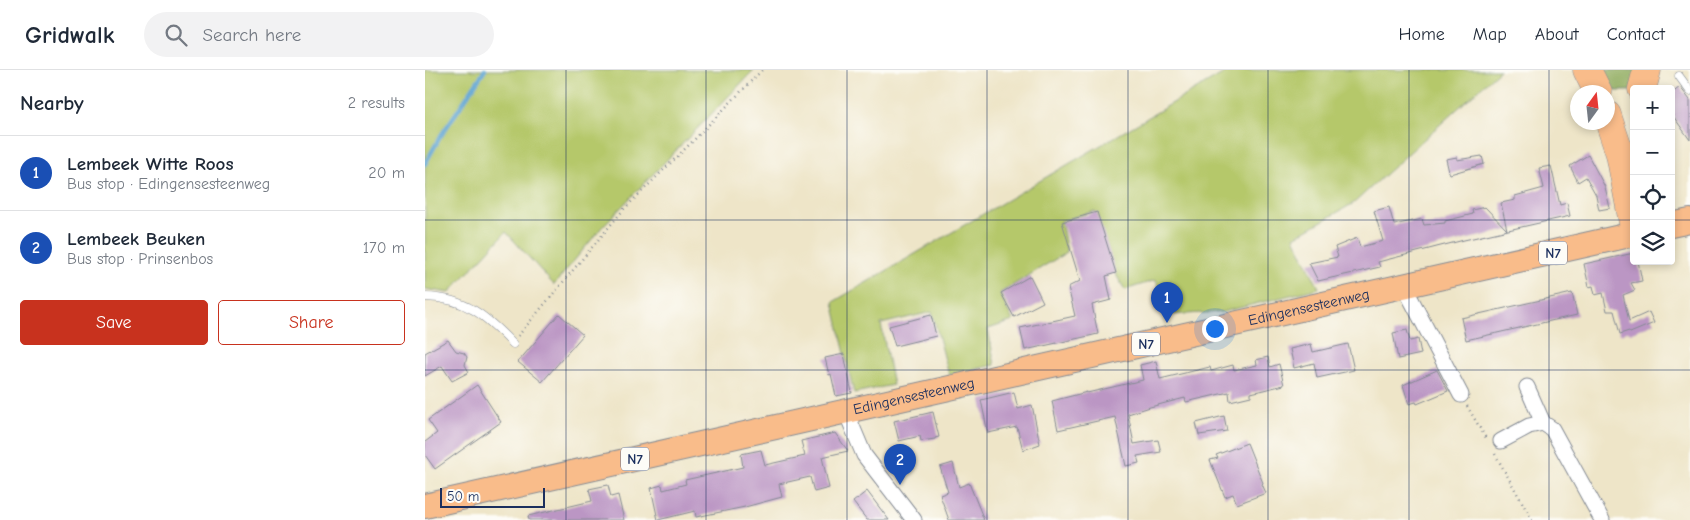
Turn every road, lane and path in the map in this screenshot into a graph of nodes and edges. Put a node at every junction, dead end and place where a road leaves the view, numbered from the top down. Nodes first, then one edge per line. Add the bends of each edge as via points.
1 (762, 70) edge
2 (1587, 70) edge
3 (1647, 70) edge
4 (1679, 76) dead end
5 (1594, 85) edge
6 (1643, 85) edge
7 (1690, 91) edge
8 (1612, 130) edge
9 (1632, 220) edge
10 (1690, 221) edge
11 (1675, 224) edge
12 (1630, 235) edge
13 (1404, 286) junction
14 (425, 297) edge
15 (513, 344) joint
16 (1527, 387) dead end
17 (1461, 395) joint
18 (846, 412) junction
19 (1543, 423) junction
20 (1493, 443) junction
21 (425, 506) edge
22 (911, 519) edge
23 (1532, 520) edge
24 (1602, 520) edge

1 - 15 path via 624,209
2 - 5 highway
3 - 6 highway
4 - 7 lane
8 - 9 highway
10 - 11 main road
12 - 13 main road, Edingensesteenweg / N7
13 - 17 street
13 - 18 main road, Edingensesteenweg / N7
14 - 15 lane via 448,298 483,315
16 - 19 street
17 - 20 path
18 - 21 main road, Edingensesteenweg / N7
18 - 22 street via 864,455
19 - 20 street
19 - 24 street via 1552,429
20 - 23 path

